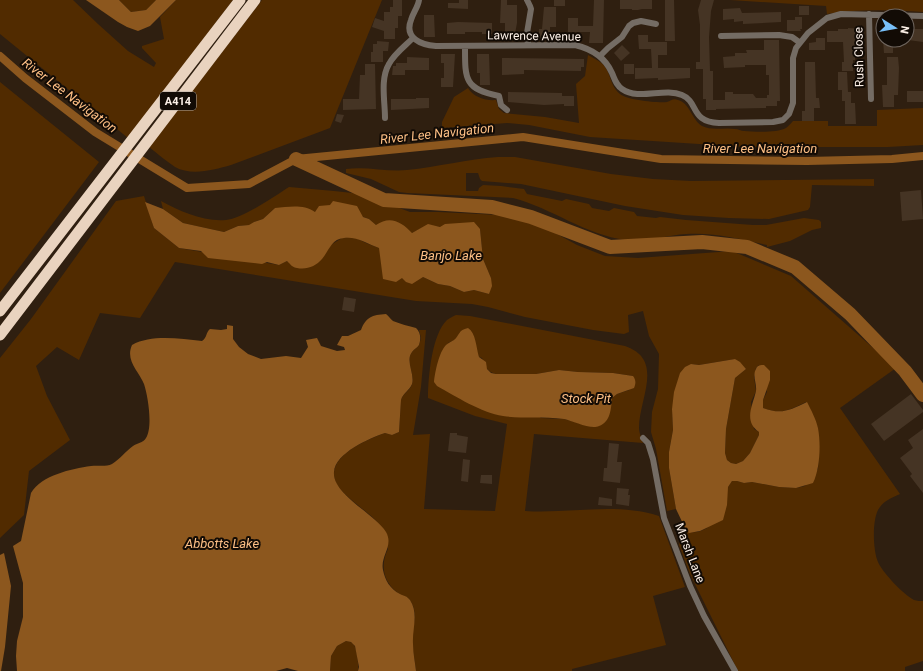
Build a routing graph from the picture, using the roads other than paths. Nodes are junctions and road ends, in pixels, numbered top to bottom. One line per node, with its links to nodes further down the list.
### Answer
1 (240, 0): 17 (highway, A414)
2 (255, 0): 18 (highway, A414)
3 (419, 0): 9 (street)
4 (527, 0): 11 (street)
5 (869, 14): 6 (street, Lawrence Avenue); 10 (street, Lawrence Avenue); 14 (street, Rush Close)
6 (923, 16)
7 (656, 24): 13 (street)
8 (722, 36): 10 (street)
9 (413, 38): 12 (street, Lawrence Avenue); 16 (street)
10 (799, 42): 13 (street, Lawrence Avenue)
11 (528, 45): 12 (street, Lawrence Avenue); 13 (street, Lawrence Avenue)
12 (466, 46): 15 (street)
13 (600, 56)
14 (871, 99)
15 (507, 110)
16 (385, 118)
17 (0, 311)
18 (0, 335)
19 (643, 438): 20 (street, Marsh Lane)
20 (734, 671)

